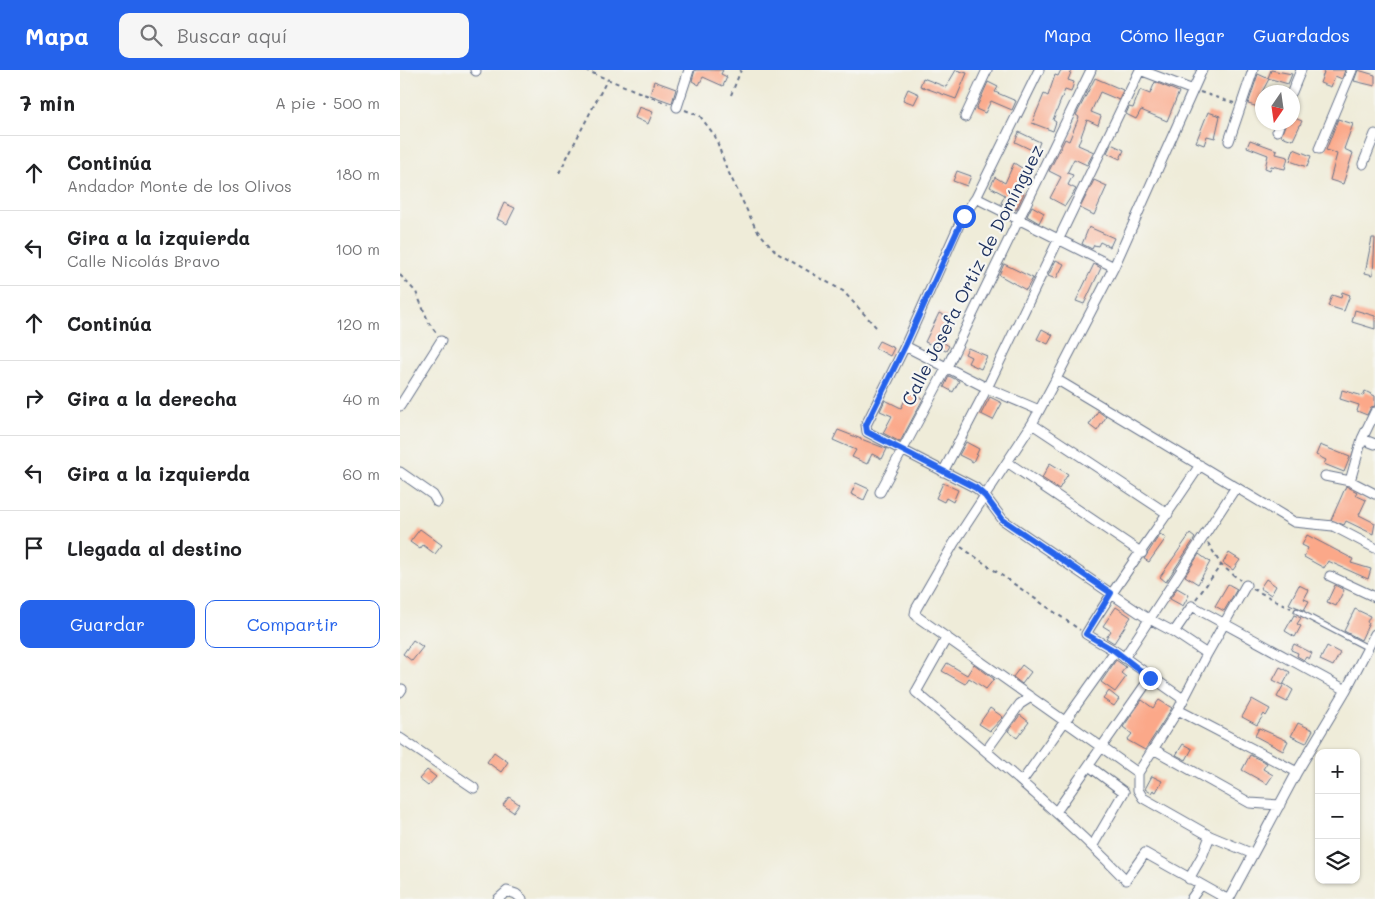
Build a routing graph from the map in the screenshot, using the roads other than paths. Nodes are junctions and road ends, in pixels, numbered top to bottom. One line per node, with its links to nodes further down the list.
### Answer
1 (987, 70): 13 (street)
2 (1039, 70): 18 (street)
3 (1091, 70): 19 (street, Calle Josefa Ortiz de Domínguez)
4 (1140, 70): 11 (street); 20 (street)
5 (1202, 70): 11 (street)
6 (1253, 70): 15 (street)
7 (1301, 70): 10 (street)
8 (1352, 70): 16 (street)
9 (688, 71): 12 (street)
10 (1295, 85)
11 (1193, 90): 21 (street)
12 (677, 107)
13 (965, 117)
14 (1375, 134): 17 (street)
15 (1229, 141)
16 (1319, 148)
17 (1364, 164)
18 (976, 198): 19 (street); 23 (street)
19 (1019, 220): 20 (street); 24 (street, Calle Josefa Ortiz de Domínguez)
20 (1058, 240): 21 (street); 26 (street)
21 (1114, 267): 25 (street)
22 (441, 341): 27 (street)
23 (905, 346): 24 (street); 33 (street)
24 (947, 367): 26 (street); 33 (street, Calle Josefa Ortiz de Domínguez)
25 (1056, 379): 28 (street); 35 (street)
26 (987, 388): 28 (street); 37 (street)
27 (400, 406)
28 (1039, 410): 30 (street)
29 (1375, 412): 31 (street)
30 (1032, 424): 34 (street); 45 (street)
31 (1362, 438): 32 (street); 39 (street)
32 (1375, 444)
33 (901, 451): 37 (street); 41 (street, Calle Josefa Ortiz de Domínguez)
34 (1007, 462): 43 (street); 47 (street)
35 (1200, 465): 40 (street); 45 (street)
36 (400, 472): 44 (street)
37 (943, 472): 43 (street)
38 (1324, 476): 39 (street)
39 (1350, 481): 42 (street)
40 (1236, 487): 46 (street); 53 (street)
41 (880, 492)
42 (1375, 494)
43 (985, 496): 50 (street); 57 (street)
44 (437, 502)
45 (1168, 514): 47 (street)
46 (1375, 548)
47 (1142, 553): 50 (street)
48 (1330, 576): 51 (street)
49 (1246, 585): 54 (street)
50 (1111, 593): 53 (street); 59 (street)
51 (1375, 598)
52 (1297, 611): 58 (lane)
53 (1150, 618): 55 (street); 61 (street)
54 (1224, 625): 55 (street); 60 (street); 63 (street)
55 (1174, 632): 60 (street)
56 (1375, 634): 58 (street)
57 (947, 637): 64 (street); 71 (street)
58 (1368, 648): 63 (street)
59 (1115, 651): 61 (street); 67 (street)
60 (1207, 654): 65 (street)
61 (1124, 658): 62 (street)
62 (1150, 678): 65 (street); 69 (street)
63 (1346, 690): 73 (street)
64 (1032, 697): 67 (street); 71 (street)
65 (1184, 699): 66 (street)
66 (1178, 710): 70 (street); 73 (street)
67 (1066, 720): 69 (street); 75 (street)
68 (400, 738): 76 (street)
69 (1102, 746): 72 (street); 74 (street)
70 (1155, 750): 74 (street); 77 (street)
71 (986, 751): 75 (street)
72 (1089, 766): 78 (street); 80 (street)
73 (1297, 772): 77 (street)
74 (1138, 773): 79 (street)
75 (1022, 780): 78 (street)
76 (474, 788)
77 (1280, 805): 81 (street)
78 (1056, 812): 80 (street)
79 (1210, 836): 81 (street); 82 (street)
80 (1093, 845): 82 (street)
81 (1253, 854): 87 (street)
82 (1190, 879): 83 (street)
83 (1200, 885): 86 (street); 87 (street)
84 (498, 899): 85 (street)
85 (522, 899)
86 (1191, 899)
87 (1228, 899)

